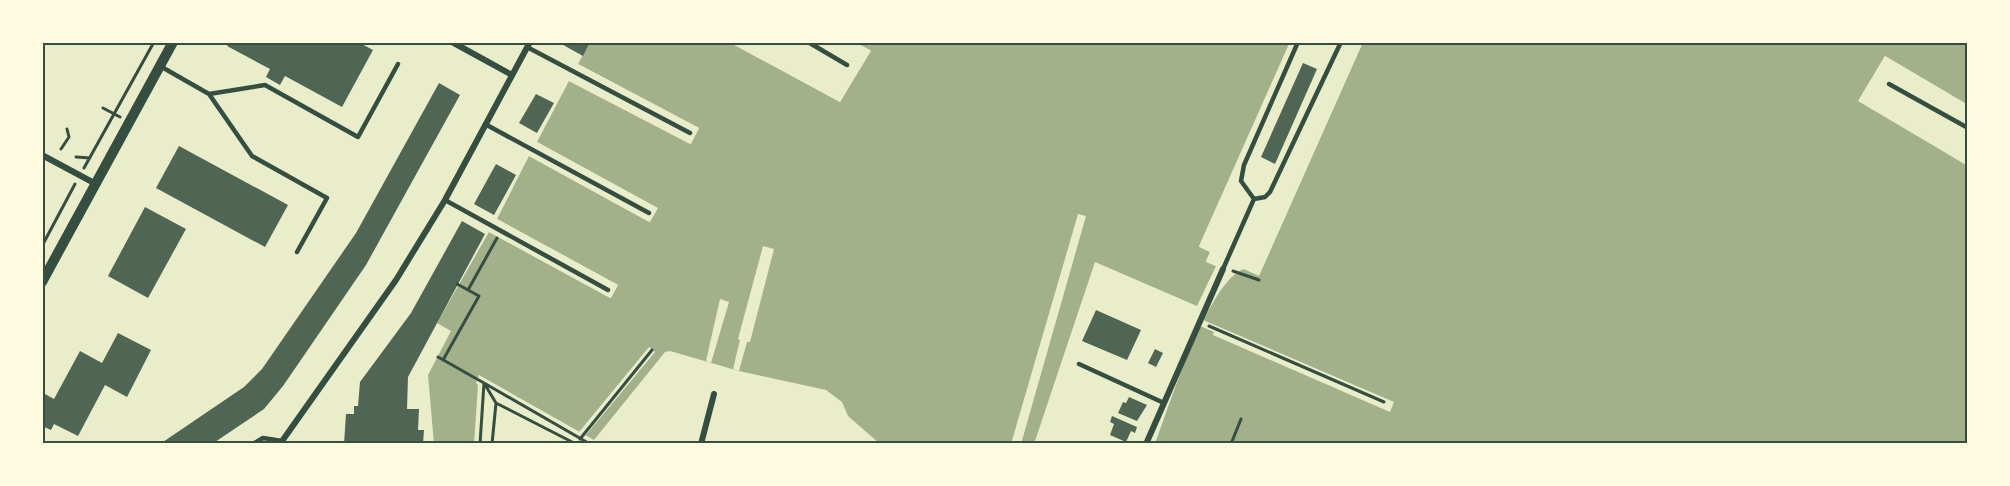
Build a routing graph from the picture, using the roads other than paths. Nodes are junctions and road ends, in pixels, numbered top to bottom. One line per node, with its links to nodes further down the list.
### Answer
1 (173, 42): 9 (street)
2 (452, 42): 10 (street)
3 (808, 42): 8 (lane)
4 (1298, 42): 18 (lane)
5 (1341, 42): 18 (lane)
6 (528, 45): 10 (street); 15 (lane)
7 (398, 64): 12 (lane)
8 (847, 65)
9 (160, 66): 12 (lane); 17 (street)
10 (512, 75): 13 (street)
11 (1889, 84): 14 (lane)
12 (209, 94): 21 (lane)
13 (485, 124): 19 (street); 20 (lane)
14 (1968, 128)
15 (690, 133)
16 (42, 155): 17 (street)
17 (96, 184): 23 (street)
18 (1254, 199): 22 (lane)
19 (445, 200): 24 (lane); 28 (street)
20 (649, 213)
21 (297, 252)
22 (1223, 269): 27 (street)
23 (42, 282)
24 (608, 290)
25 (1079, 364): 27 (lane)
26 (714, 394): 30 (street)
27 (1164, 403): 31 (street)
28 (281, 443): 29 (lane)
29 (253, 444)
30 (701, 444)
31 (1146, 444)

